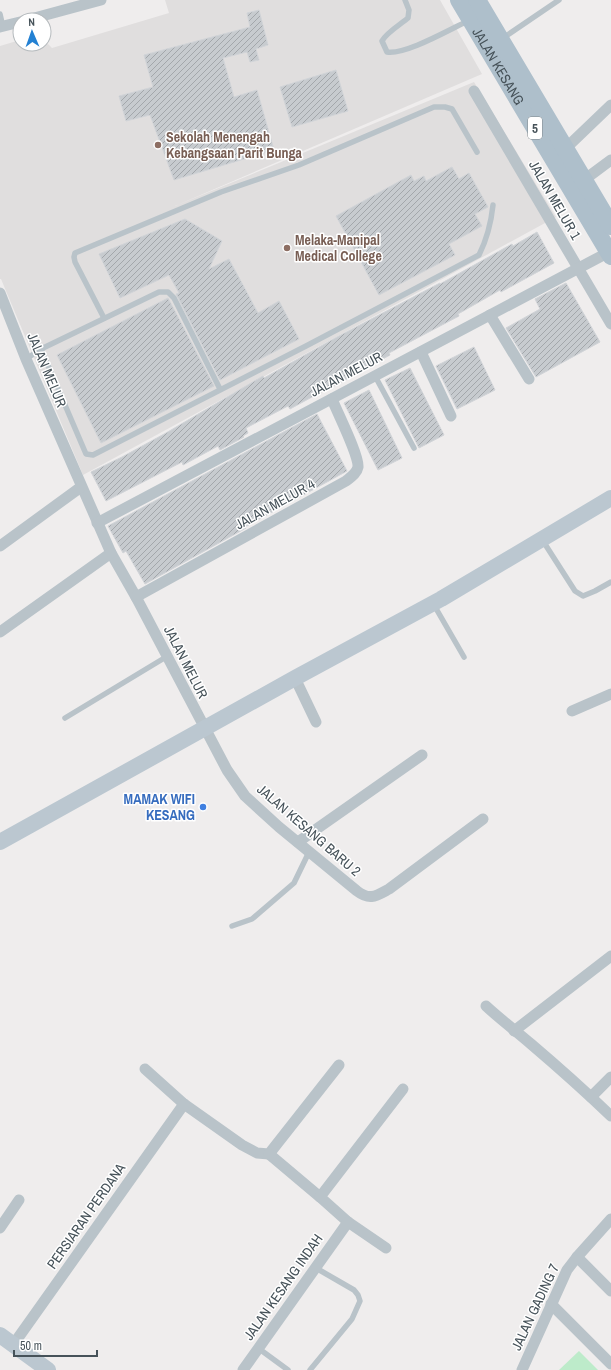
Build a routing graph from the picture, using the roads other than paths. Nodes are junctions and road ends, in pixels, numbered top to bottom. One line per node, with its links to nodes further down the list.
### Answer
1 (101, 0): 6 (street)
2 (406, 0): 8 (lane)
3 (459, 0): 8 (main road, JALAN KESANG / 5)
4 (477, 0): 11 (main road, JALAN KESANG / 5)
5 (559, 0): 11 (lane)
6 (52, 13)
7 (0, 14): 10 (lane)
8 (470, 20): 20 (main road, JALAN KESANG / 5)
9 (12, 24): 10 (street)
10 (1, 27)
11 (501, 40): 14 (main road, JALAN KESANG / 5)
12 (474, 91): 21 (street, JALAN MELUR 1)
13 (611, 105): 14 (street)
14 (565, 149): 17 (main road, JALAN KESANG / 5)
15 (477, 152): 24 (lane)
16 (611, 160): 17 (street)
17 (584, 180): 19 (main road, JALAN KESANG / 5)
18 (493, 206): 31 (lane)
19 (611, 226)
20 (610, 254): 21 (street, JALAN MELUR)
21 (578, 268): 23 (street, JALAN MELUR); 25 (street, JALAN MELUR 1)
22 (0, 293): 28 (street, JALAN MELUR)
23 (490, 314): 27 (street, JALAN MELUR); 30 (street)
24 (104, 318): 26 (lane); 31 (lane)
25 (611, 324)
26 (41, 349): 28 (lane); 31 (lane)
27 (420, 352): 29 (street, JALAN MELUR); 33 (street)
28 (26, 359): 35 (street, JALAN MELUR)
29 (375, 376): 32 (street, JALAN MELUR); 34 (lane)
30 (529, 379)
31 (220, 389)
32 (332, 399): 37 (street, JALAN MELUR); 42 (street, JALAN MELUR 4)
33 (451, 416)
34 (414, 448)
35 (81, 487): 37 (street, JALAN MELUR); 39 (street)
36 (611, 498): 38 (street)
37 (97, 523): 40 (street, JALAN MELUR)
38 (542, 539): 41 (lane); 43 (street)
39 (0, 546)
40 (111, 553): 42 (street, JALAN MELUR); 44 (street)
41 (611, 582)
42 (136, 597): 45 (street, JALAN MELUR)
43 (433, 603): 46 (lane); 47 (street)
44 (0, 632)
45 (166, 657): 50 (lane); 52 (street, JALAN MELUR)
46 (464, 657)
47 (295, 678): 51 (street); 52 (street)
48 (611, 694): 49 (street)
49 (572, 711)
50 (65, 718)
51 (316, 722)
52 (204, 729): 55 (street); 56 (street, JALAN KESANG BARU 2)
53 (422, 755): 56 (street)
54 (483, 819): 57 (street, JALAN KESANG BARU 2)
55 (0, 842)
56 (298, 842): 57 (street, JALAN KESANG BARU 2)
57 (309, 852): 58 (lane)
58 (232, 926)
59 (611, 956): 61 (street)
60 (486, 1006): 61 (street)
61 (514, 1031): 66 (street)
62 (339, 1065): 69 (street)
63 (145, 1069): 67 (street)
64 (611, 1077): 66 (street)
65 (403, 1089): 70 (street)
66 (591, 1097): 68 (street)
67 (184, 1104): 69 (street); 81 (street, PERSIARAN PERDANA)
68 (611, 1116)
69 (269, 1154): 70 (street)
70 (320, 1197): 73 (street)
71 (20, 1200): 74 (street)
72 (611, 1219): 76 (street, JALAN GADING 7)
73 (348, 1222): 75 (street); 77 (street, JALAN KESANG INDAH)
74 (0, 1228)
75 (386, 1248)
76 (577, 1257): 78 (street); 79 (street, JALAN GADING 7)
77 (316, 1268): 82 (street, JALAN KESANG INDAH); 87 (lane)
78 (610, 1289)
79 (551, 1304): 83 (street); 88 (street, JALAN GADING 7)
80 (0, 1335): 81 (street)
81 (13, 1345): 84 (street)
82 (258, 1348): 85 (street, JALAN KESANG INDAH); 86 (lane)
83 (611, 1364)
84 (48, 1370)
85 (242, 1370)
86 (288, 1370)
87 (310, 1370)
88 (522, 1370)

